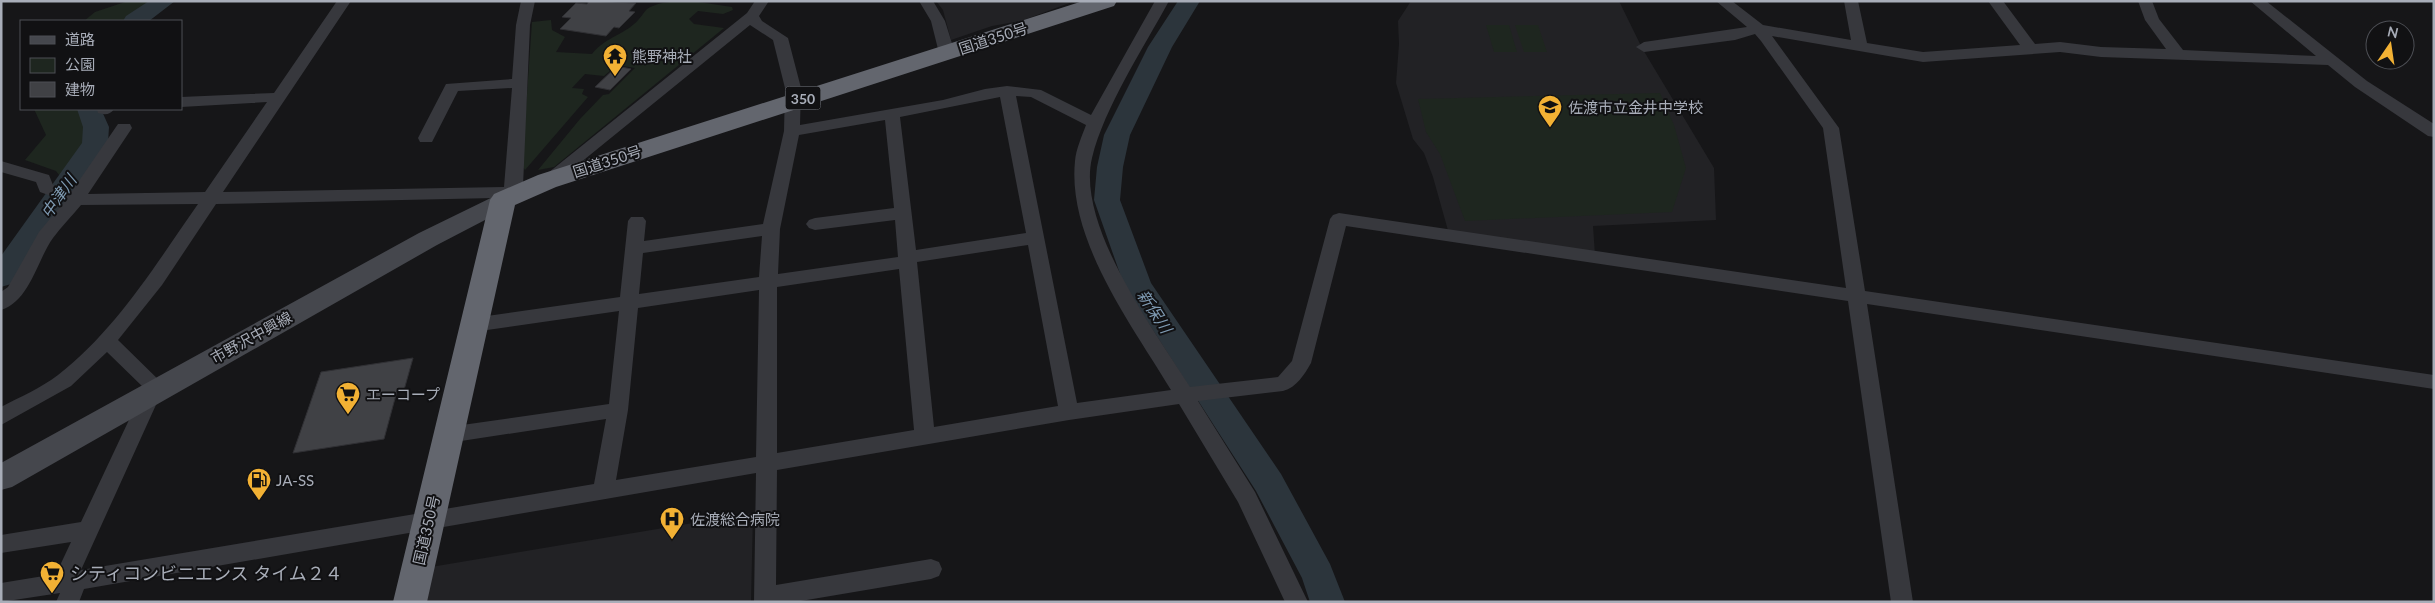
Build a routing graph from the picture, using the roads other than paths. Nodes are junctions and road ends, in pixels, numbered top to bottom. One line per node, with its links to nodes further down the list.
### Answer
1 (344, 1): 22 (street)
2 (528, 1): 20 (street)
3 (762, 1): 12 (street)
4 (926, 1): 17 (street)
5 (1106, 1): 17 (highway, 国道350号 / 350)
6 (1162, 1): 26 (street)
7 (1723, 1): 13 (street)
8 (1851, 1): 14 (street)
9 (1995, 1): 16 (street)
10 (2145, 1): 18 (street)
11 (2257, 1): 19 (street)
12 (752, 16): 24 (street); 32 (street)
13 (1758, 29): 14 (street); 15 (street); 44 (street)
14 (1860, 45): 16 (street)
15 (1644, 47)
16 (2030, 48): 18 (street)
17 (947, 53): 24 (highway, 国道350号 / 350)
18 (2178, 54): 19 (street)
19 (2332, 61): 29 (street)
20 (521, 83): 30 (street); 35 (street)
21 (1007, 92): 25 (street); 26 (street); 40 (street)
22 (280, 97): 23 (street); 34 (street)
23 (182, 102)
24 (792, 102): 28 (street); 32 (highway, 国道350号 / 350)
25 (892, 114): 28 (street); 36 (street)
26 (1095, 123): 51 (street)
27 (124, 128): 33 (street)
28 (792, 130): 39 (street)
29 (2434, 132)
30 (426, 138)
31 (1, 166): 33 (street)
32 (547, 181): 35 (highway, 国道350号 / 350)
33 (76, 198): 34 (street); 46 (street)
34 (208, 200): 35 (street); 48 (street)
35 (503, 200): 47 (highway, 国道350号); 50 (main road, 市野沢中興線)
36 (903, 213): 38 (street); 42 (street)
37 (637, 221): 41 (street)
38 (815, 224)
39 (770, 229): 41 (street); 43 (street)
40 (1036, 238): 42 (street); 53 (street)
41 (634, 248): 45 (street)
42 (908, 260): 43 (street); 56 (street)
43 (768, 282): 45 (street); 57 (street)
44 (1857, 297): 49 (street); 51 (street); 69 (street)
45 (628, 302): 47 (street); 52 (street)
46 (1, 303)
47 (473, 325): 55 (highway, 国道350号)
48 (107, 341): 50 (street); 54 (street)
49 (2434, 382)
50 (154, 391): 58 (main road, 市野沢中興線); 61 (street)
51 (1184, 395): 53 (street); 68 (street)
52 (618, 410): 55 (street); 59 (street)
53 (1069, 412): 56 (street)
54 (1, 417)
55 (448, 435): 60 (highway, 国道350号)
56 (925, 435): 57 (street)
57 (768, 462): 59 (street); 66 (street)
58 (1, 478)
59 (604, 490): 60 (street)
60 (428, 519): 64 (street); 67 (highway, 国道350号)
61 (89, 530): 62 (street); 64 (street)
62 (1, 544)
63 (931, 569): 66 (street)
64 (70, 588): 65 (street)
65 (1, 593)
66 (765, 599)
67 (410, 602)
68 (1297, 602)
69 (1902, 602)

